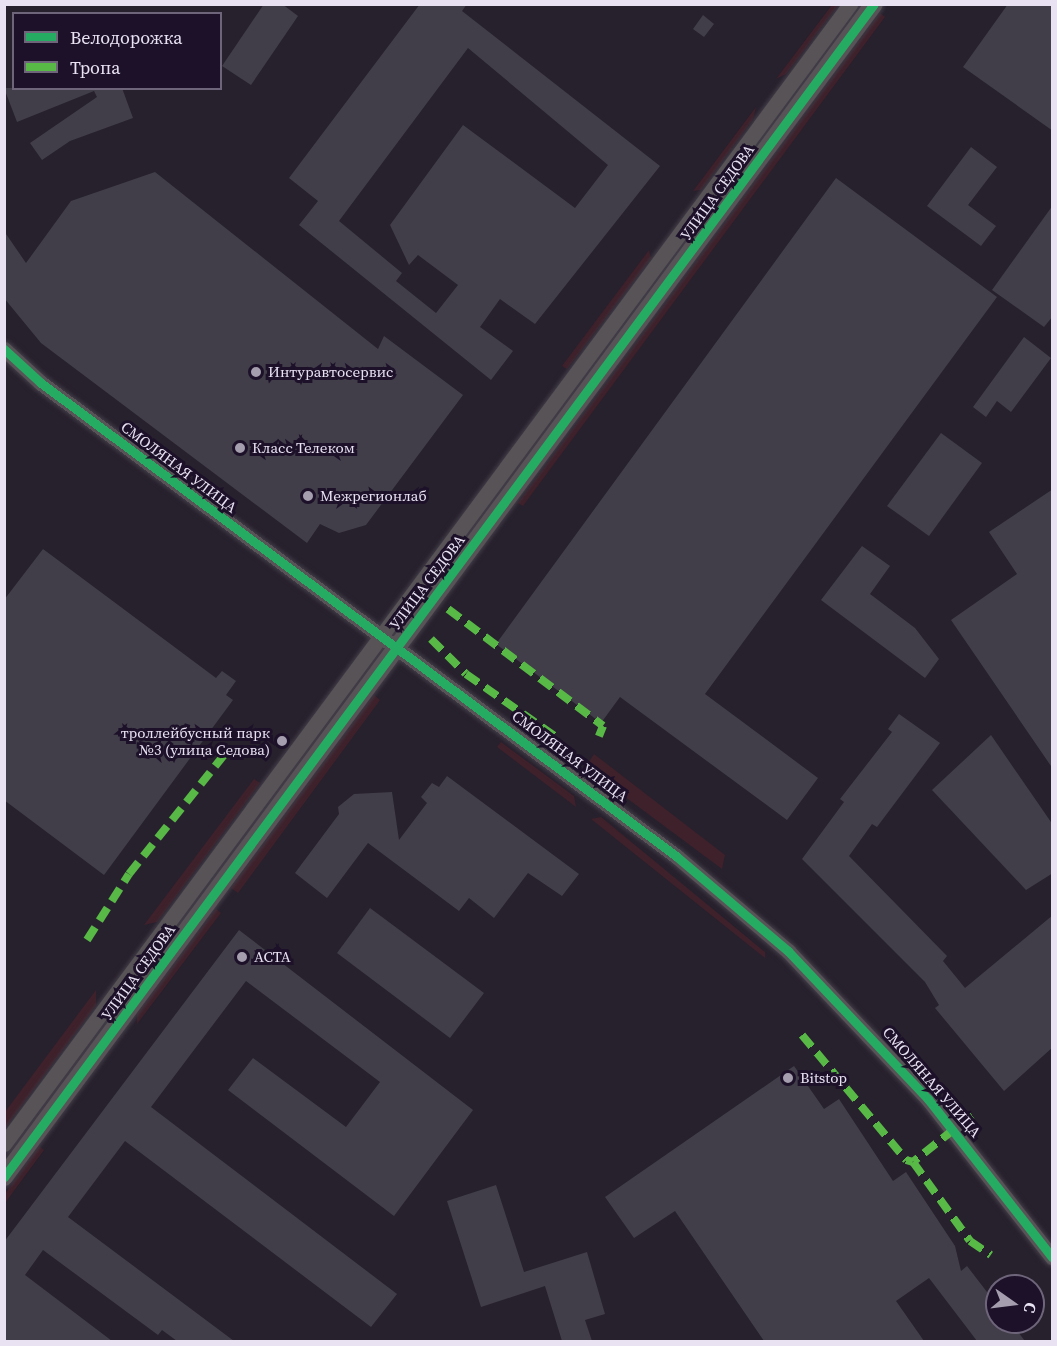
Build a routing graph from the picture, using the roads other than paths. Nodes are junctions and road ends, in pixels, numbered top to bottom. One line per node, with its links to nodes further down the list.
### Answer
1 (850, 4): 4 (street, УЛИЦА СЕДОВА)
2 (874, 4): 5 (street, УЛИЦА СЕДОВА)
3 (4, 349): 4 (street, СМОЛЯНАЯ УЛИЦА)
4 (382, 635): 5 (street, СМОЛЯНАЯ УЛИЦА); 6 (street, УЛИЦА СЕДОВА)
5 (398, 646): 7 (street, УЛИЦА СЕДОВА); 8 (street, СМОЛЯНАЯ УЛИЦА)
6 (4, 1144)
7 (4, 1177)
8 (1053, 1257)

